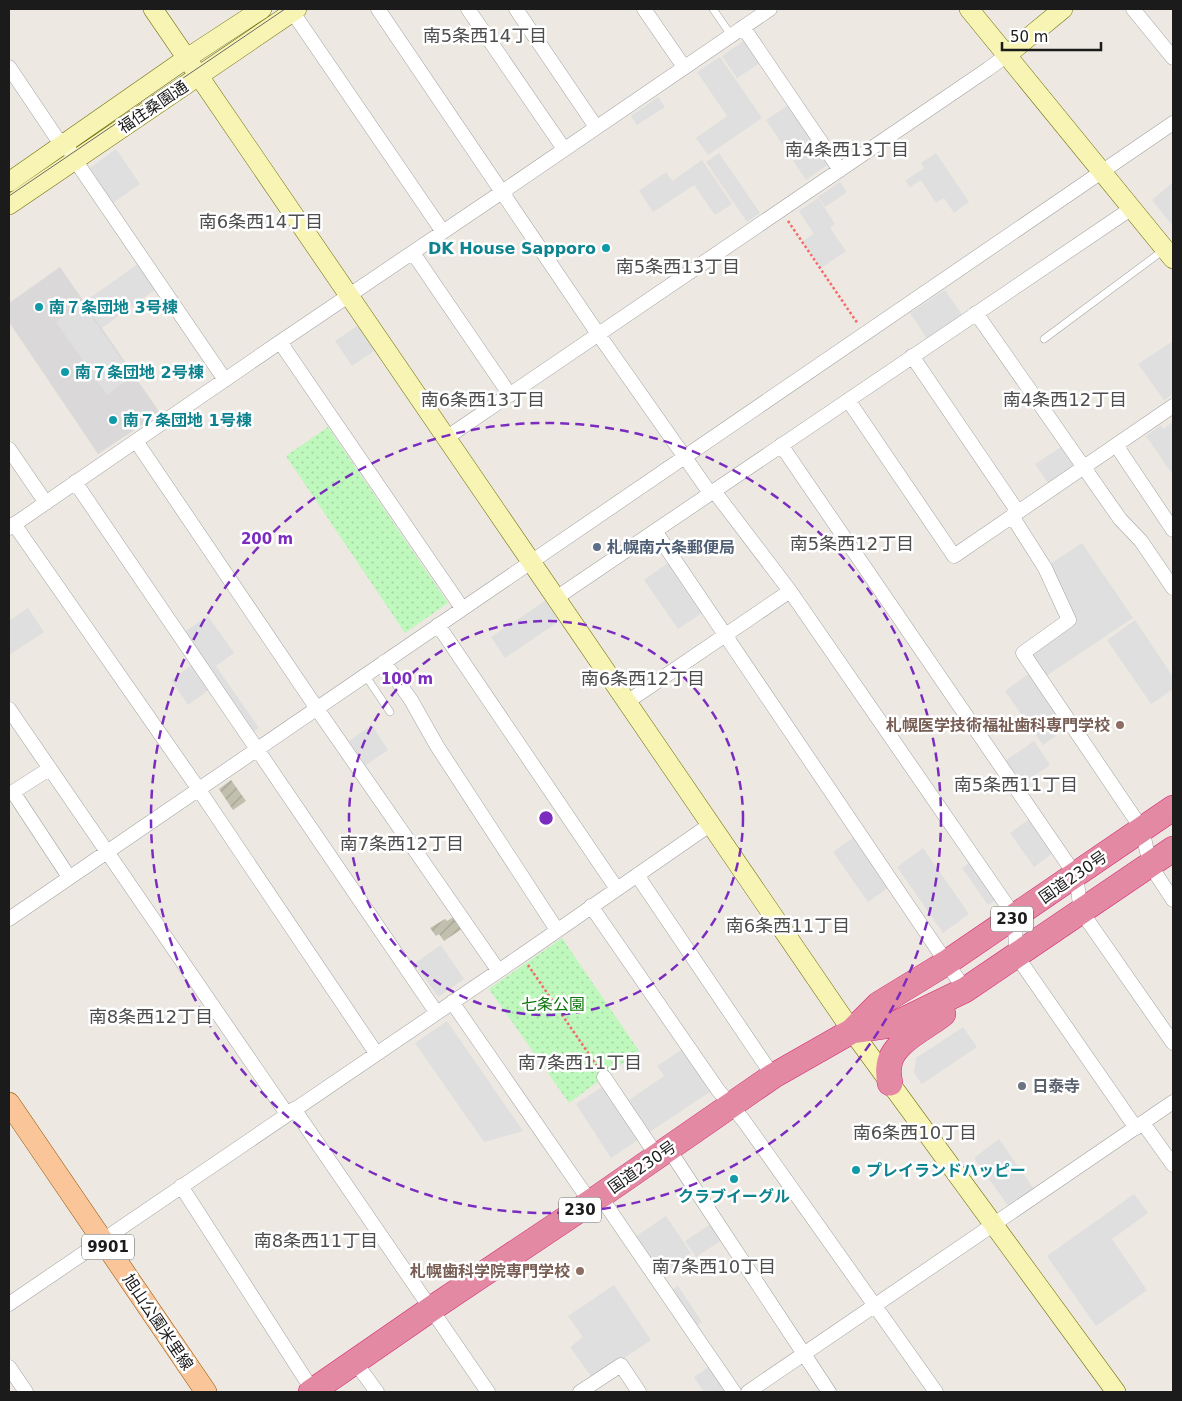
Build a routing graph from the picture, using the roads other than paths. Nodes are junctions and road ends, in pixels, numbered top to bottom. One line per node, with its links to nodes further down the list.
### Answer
1 (153, 9): 15 (street)
2 (262, 9): 15 (street, 福住桑園通)
3 (378, 9): 27 (street)
4 (468, 9): 22 (street)
5 (516, 9): 21 (street)
6 (644, 9): 18 (street)
7 (713, 9): 13 (lane)
8 (770, 9): 13 (street)
9 (969, 9): 14 (street)
10 (1063, 9): 14 (street)
11 (1133, 9): 16 (street)
12 (291, 10): 19 (street, 福住桑園通); 30 (street)
13 (737, 31): 18 (street); 24 (street)
14 (1006, 55): 24 (street); 25 (street)
15 (187, 58): 19 (street); 23 (street, 福住桑園通)
16 (1173, 58)
17 (9, 67): 23 (street)
18 (684, 68): 21 (street)
19 (199, 76): 23 (street, 福住桑園通); 33 (street)
20 (1173, 123): 25 (street)
21 (596, 127): 22 (street)
22 (564, 149): 27 (street)
23 (70, 152): 26 (street, 福住桑園通); 28 (street, 福住桑園通); 39 (street)
24 (840, 170): 35 (street)
25 (1102, 172): 29 (street); 48 (street)
26 (9, 182)
27 (502, 192): 30 (street); 35 (street)
28 (9, 205)
29 (1132, 208): 31 (street); 34 (street)
30 (443, 232): 32 (street)
31 (1170, 252): 36 (lane)
32 (413, 253): 33 (street); 40 (street)
33 (349, 296): 37 (street); 43 (street)
34 (976, 313): 38 (street); 49 (street)
35 (598, 335): 40 (street); 48 (street)
36 (1044, 339)
37 (280, 342): 39 (street); 61 (street)
38 (912, 356): 41 (street); 53 (street)
39 (225, 380): 44 (street)
40 (510, 395): 43 (street)
41 (848, 400): 45 (street); 53 (street)
42 (1173, 406): 46 (street)
43 (446, 438): 57 (street)
44 (136, 441): 50 (street); 67 (street)
45 (781, 445): 51 (street); 80 (street)
46 (1116, 446): 49 (street); 55 (street)
47 (9, 449): 52 (street)
48 (683, 457): 51 (street); 57 (street)
49 (1084, 467): 53 (street); 58 (street)
50 (75, 482): 52 (street); 70 (street)
51 (712, 492): 56 (street); 59 (street)
52 (46, 503): 54 (street)
53 (1015, 514): 75 (street)
54 (12, 526): 72 (street)
55 (1173, 530)
56 (655, 531): 60 (street); 63 (street)
57 (530, 562): 60 (street); 61 (street)
58 (1173, 588)
59 (790, 591): 63 (street); 86 (street)
60 (556, 598): 66 (street)
61 (462, 608): 62 (street)
62 (438, 625): 64 (street); 82 (street)
63 (726, 635): 66 (street); 90 (street)
64 (384, 662): 65 (street); 88 (street)
65 (365, 675): 67 (street); 69 (lane)
66 (627, 702): 74 (street)
67 (316, 708): 70 (street); 91 (street)
68 (9, 709): 71 (street)
69 (390, 712)
70 (257, 749): 72 (street); 94 (street)
71 (49, 768): 77 (street); 81 (street)
72 (198, 789): 77 (street); 97 (street)
73 (1173, 808): 75 (highway, 国道230号 / 230)
74 (711, 824): 79 (street); 95 (street)
75 (1142, 830): 78 (street); 80 (highway, 国道230号 / 230)
76 (1173, 849): 78 (highway, 国道230号 / 230)
77 (107, 852): 81 (street); 104 (street)
78 (1150, 865): 83 (street); 85 (highway, 国道230号 / 230)
79 (637, 875): 82 (street); 98 (street)
80 (1076, 876): 85 (street); 86 (highway, 国道230号 / 230)
81 (70, 877): 87 (street)
82 (617, 889): 84 (street)
83 (1173, 900)
84 (591, 906): 88 (street); 103 (street)
85 (1081, 911): 89 (highway, 国道230号 / 230); 96 (street)
86 (1015, 917): 89 (street); 90 (highway, 国道230号 / 230)
87 (9, 919)
88 (558, 930): 91 (street)
89 (1016, 955): 92 (highway, 国道230号 / 230); 105 (street)
90 (946, 963): 92 (street); 95 (highway, 国道230号 / 230)
91 (498, 970): 93 (street)
92 (965, 990): 95 (highway, 国道230号 / 230); 100 (highway)
93 (452, 1002): 94 (street); 109 (street)
94 (436, 1012): 97 (street)
95 (852, 1031): 98 (highway, 国道230号 / 230); 100 (street)
96 (1173, 1043)
97 (376, 1053): 104 (street)
98 (773, 1076): 103 (highway, 国道230号 / 230)
99 (604, 1077): 106 (street)
100 (890, 1083): 110 (street)
101 (9, 1102): 111 (main road, 旭山公園米里線 / 9901)
102 (1173, 1102): 105 (street)
103 (731, 1105): 106 (highway, 国道230号 / 230); 113 (street)
104 (291, 1111): 108 (street); 114 (street)
105 (1139, 1125): 107 (street); 110 (street)
106 (663, 1152): 109 (highway, 国道230号 / 230); 115 (street)
107 (1173, 1165)
108 (181, 1186): 111 (street); 121 (street)
109 (596, 1199): 114 (highway, 国道230号 / 230); 126 (street)
110 (994, 1225): 113 (street); 129 (street)
111 (103, 1240): 112 (street); 120 (main road, 旭山公園米里線 / 9901)
112 (9, 1304)
113 (875, 1306): 115 (street); 128 (street)
114 (431, 1310): 116 (highway, 国道230号 / 230); 123 (street)
115 (804, 1354): 118 (street); 127 (street)
116 (355, 1362): 121 (highway, 国道230号 / 230); 122 (street)
117 (9, 1367): 119 (street)
118 (751, 1391)
119 (24, 1392)
120 (206, 1392)
121 (312, 1392)
122 (377, 1392)
123 (488, 1392)
124 (580, 1392): 125 (street)
125 (638, 1392)
126 (734, 1392)
127 (830, 1392)
128 (936, 1392)
129 (1116, 1392)

